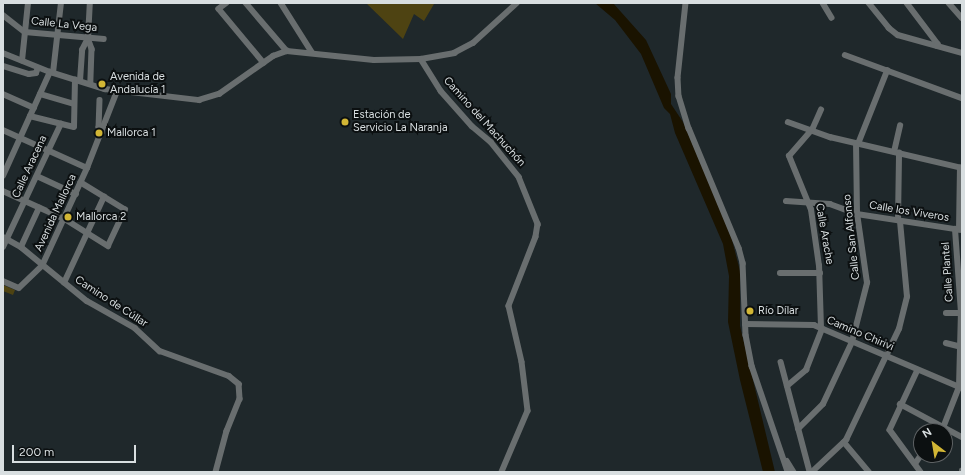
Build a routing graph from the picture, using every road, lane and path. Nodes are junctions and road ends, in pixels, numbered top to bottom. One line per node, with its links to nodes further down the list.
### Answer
1 (28, 3): 16 (street)
2 (61, 3): 17 (street)
3 (90, 3): 18 (street)
4 (227, 3): 28 (street)
5 (246, 3): 21 (street)
6 (281, 3): 23 (street)
7 (517, 3): 26 (street)
8 (686, 3): 81 (street)
9 (823, 3): 14 (street)
10 (870, 3): 20 (street)
11 (907, 3): 20 (street)
12 (949, 3): 15 (street)
13 (3, 15): 16 (street, Calle La Vega)
14 (832, 18)
15 (962, 18)
16 (25, 32): 17 (street, Calle La Vega); 27 (street)
17 (57, 35): 18 (street, Calle La Vega); 32 (street)
18 (88, 38): 19 (street, Calle La Vega); 33 (street); 34 (street)
19 (104, 39)
20 (937, 46): 24 (street)
21 (287, 51): 23 (street); 28 (street)
22 (3, 52): 27 (street)
23 (312, 52): 26 (street)
24 (962, 53)
25 (845, 55): 31 (street)
26 (422, 59): 99 (street, Camino del Machuchón)
27 (22, 61): 30 (street)
28 (264, 63): 35 (street)
29 (3, 66): 30 (street)
30 (38, 68): 32 (street)
31 (887, 71): 38 (street); 51 (street, Calle San Alfonso)
32 (51, 73): 33 (street); 37 (street)
33 (78, 80): 34 (street); 40 (street)
34 (91, 84): 35 (street)
35 (117, 91): 49 (street, Avenida Mallorca)
36 (3, 94): 41 (street)
37 (40, 94): 40 (street); 41 (street)
38 (962, 98)
39 (100, 100): 49 (street)
40 (74, 104): 45 (street)
41 (34, 108): 43 (street)
42 (821, 110): 48 (street, Calle Arache)
43 (30, 116): 45 (street); 50 (street)
44 (788, 122): 48 (street)
45 (61, 124): 52 (street, Calle Aracena)
46 (900, 126): 53 (street)
47 (3, 130): 50 (street)
48 (812, 130): 51 (street); 64 (street, Calle Arache)
49 (102, 132): 54 (street, Avenida Mallorca)
50 (20, 138): 52 (street); 56 (street)
51 (857, 144): 53 (street); 66 (street, Calle San Alfonso)
52 (49, 150): 54 (street); 57 (street, Calle Aracena)
53 (896, 153): 55 (street); 68 (street)
54 (87, 168): 58 (street, Avenida Mallorca)
55 (961, 168): 69 (street, Calle los Viveros)
56 (3, 176)
57 (37, 176): 60 (street); 62 (street, Calle Aracena)
58 (81, 182): 60 (street, Avenida Mallorca); 61 (street)
59 (3, 191): 62 (street)
60 (76, 194): 67 (street, Avenida Mallorca)
61 (104, 197): 70 (street); 70 (street)
62 (26, 202): 65 (street); 71 (street, Calle Aracena)
63 (786, 202): 64 (street, Calle los Viveros)
64 (809, 203): 66 (street, Calle los Viveros); 76 (street, Calle Arache)
65 (39, 208): 67 (street); 73 (street)
66 (857, 214): 68 (street, Calle los Viveros); 83 (street, Calle San Alfonso)
67 (65, 219): 70 (street); 74 (street, Avenida Mallorca)
68 (899, 220): 69 (street, Calle los Viveros); 86 (street)
69 (959, 230): 80 (street, Calle Plantel)
70 (87, 233): 78 (street)
71 (5, 238): 72 (street, Calle Aracena); 73 (street, Camino de Cúllar)
72 (3, 247)
73 (21, 247): 74 (street, Camino de Cúllar)
74 (42, 266): 77 (street); 78 (street, Camino de Cúllar)
75 (780, 273): 76 (street)
76 (820, 273): 82 (street, Calle Arache)
77 (3, 282)
78 (64, 283): 98 (street, Camino de Cúllar)
79 (946, 313): 80 (street, Calle Plantel)
80 (961, 315): 85 (street, Calle Plantel)
81 (745, 324): 82 (street, Camino Chirivi); 96 (street)
82 (821, 329): 83 (street, Camino Chirivi); 89 (street, Calle Arache)
83 (852, 342): 86 (street, Camino Chirivi); 94 (street, Calle San Alfonso)
84 (946, 343): 85 (street)
85 (961, 347): 90 (street, Calle Plantel)
86 (886, 356): 88 (street, Camino Chirivi); 95 (street)
87 (781, 362): 89 (street)
88 (918, 370): 90 (street, Camino Chirivi); 91 (street)
89 (787, 386): 94 (street)
90 (960, 387): 93 (street, Calle Plantel)
91 (900, 404): 92 (street); 97 (street)
92 (931, 423)
93 (944, 423)
94 (798, 429): 102 (street)
95 (844, 442): 102 (street); 103 (street)
96 (784, 456): 100 (street); 101 (street)
97 (915, 464): 104 (street)
98 (216, 472)
99 (502, 472)
100 (788, 472)
101 (794, 472)
102 (811, 472)
103 (869, 472)
104 (921, 472)

